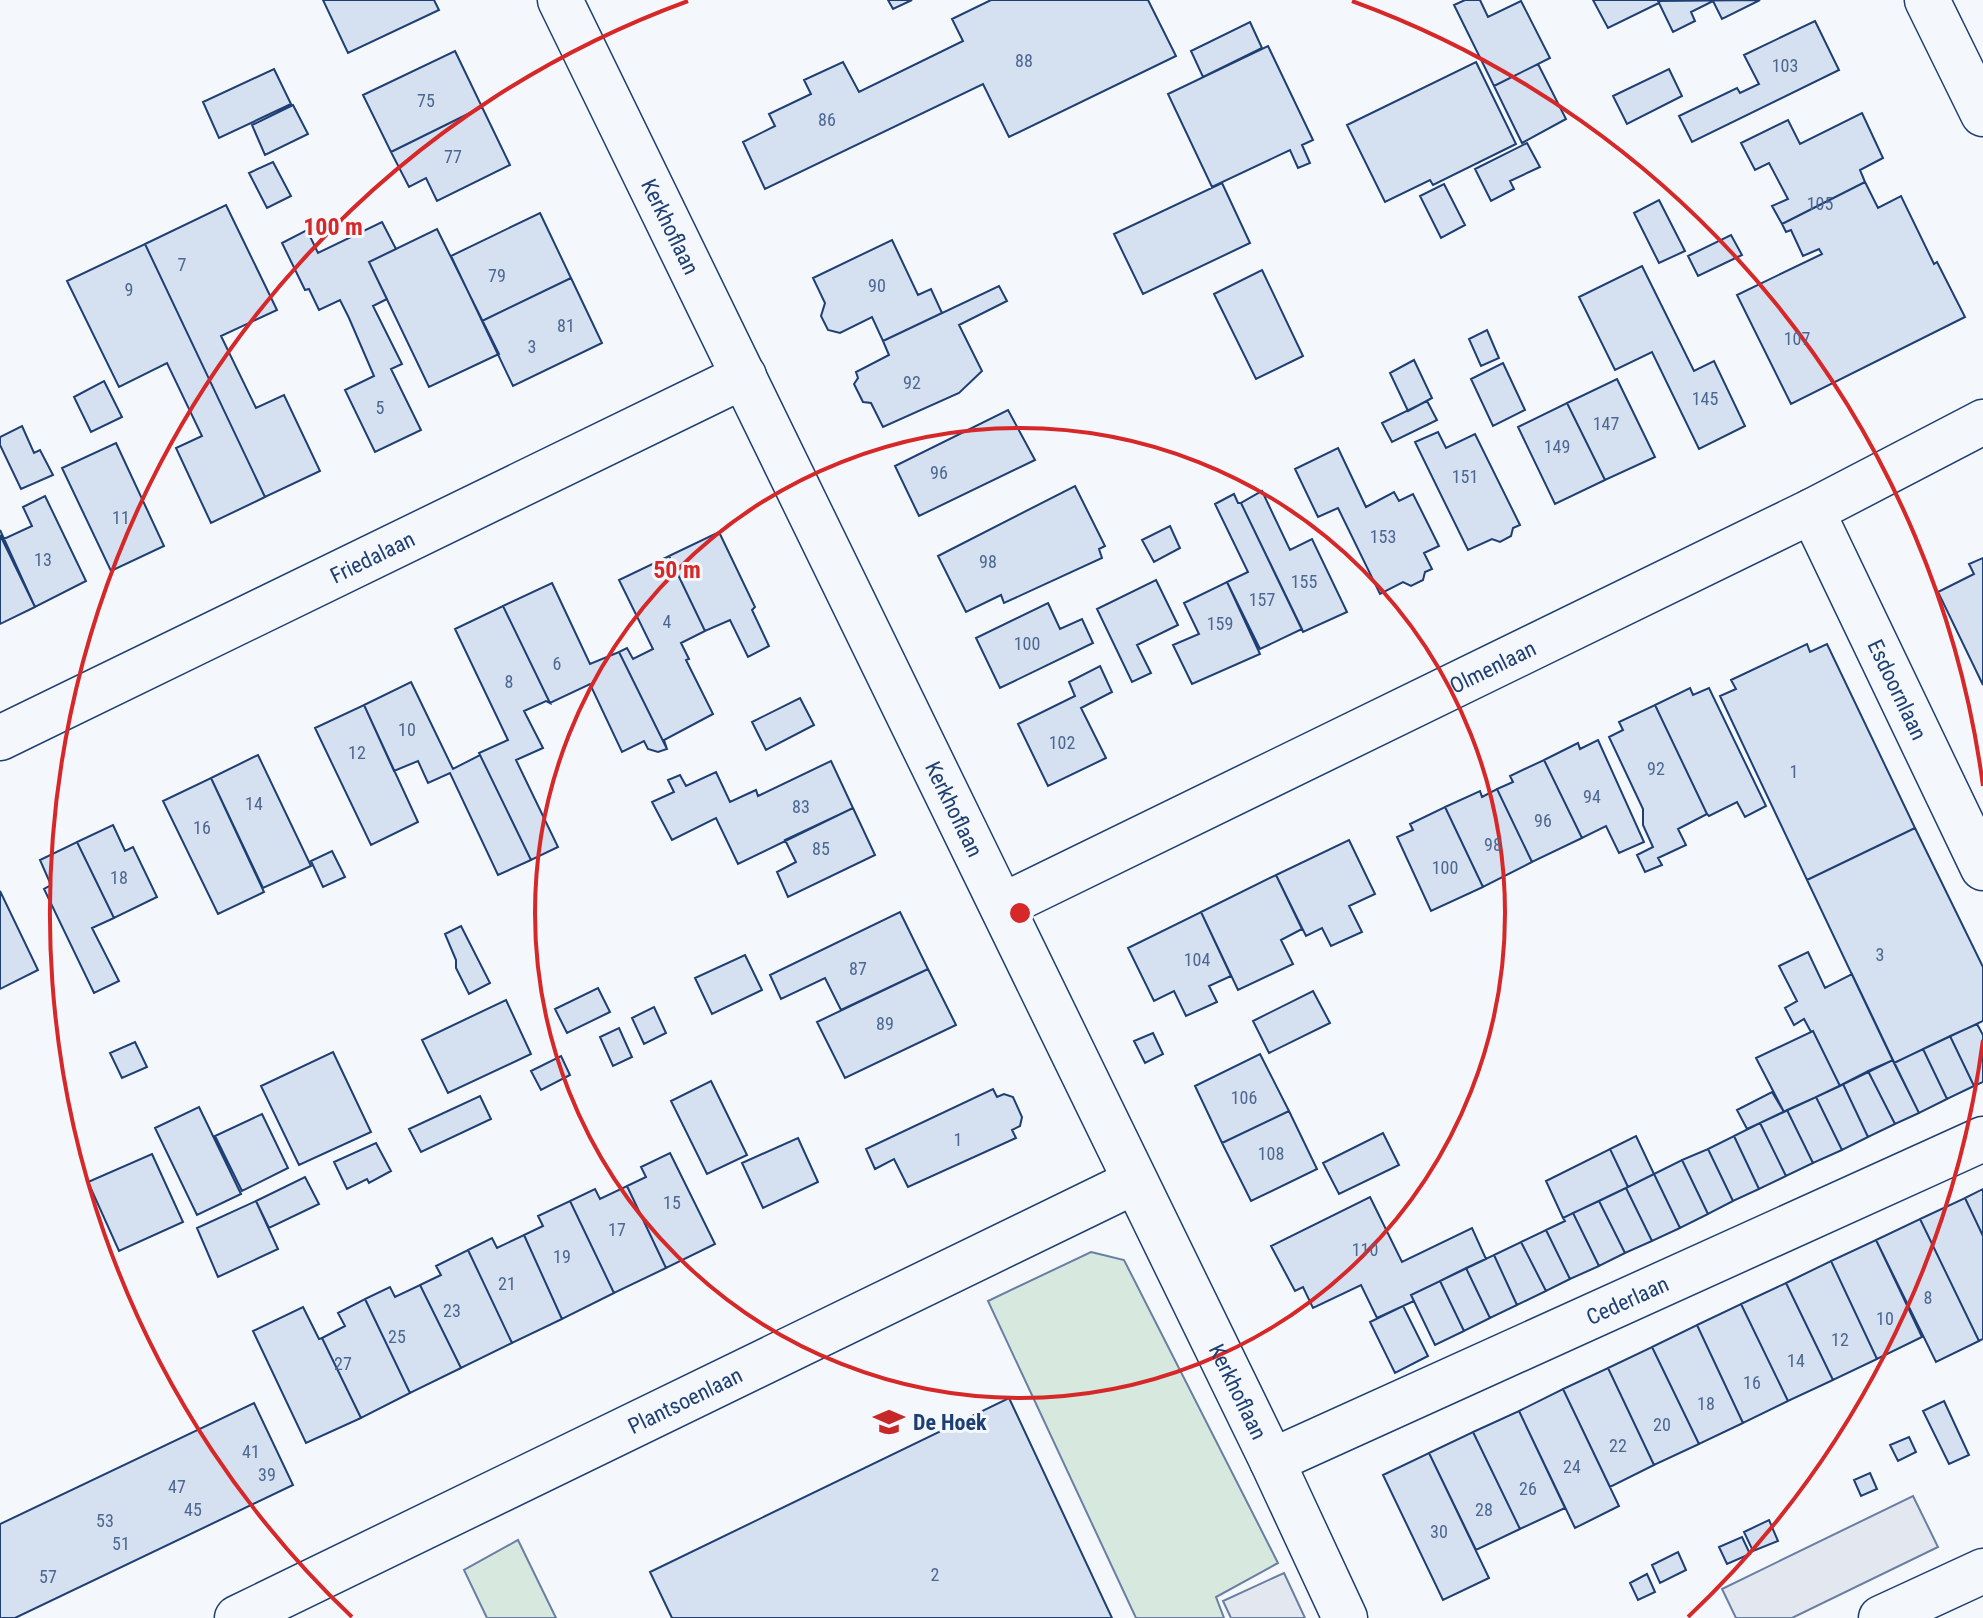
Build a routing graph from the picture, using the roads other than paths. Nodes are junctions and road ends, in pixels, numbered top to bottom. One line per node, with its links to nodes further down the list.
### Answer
1 (560, 0): 4 (street, Kerkhoflaan)
2 (1927, 0): 3 (street)
3 (1983, 114)
4 (744, 376): 7 (street, Friedalaan); 9 (street, Kerkhoflaan)
5 (1983, 422): 6 (street, Olmenlaan)
6 (1812, 511): 8 (street, Esdoornlaan); 9 (street, Olmenlaan)
7 (0, 738)
8 (1983, 868)
9 (1002, 906): 11 (street, Kerkhoflaan)
10 (1983, 1139): 12 (street, Cederlaan)
11 (1134, 1182): 12 (street, Kerkhoflaan); 14 (street, Plantsoenlaan)
12 (1272, 1461): 15 (street, Kerkhoflaan)
13 (1983, 1571): 16 (street)
14 (237, 1618)
15 (1345, 1618)
16 (1881, 1618)

